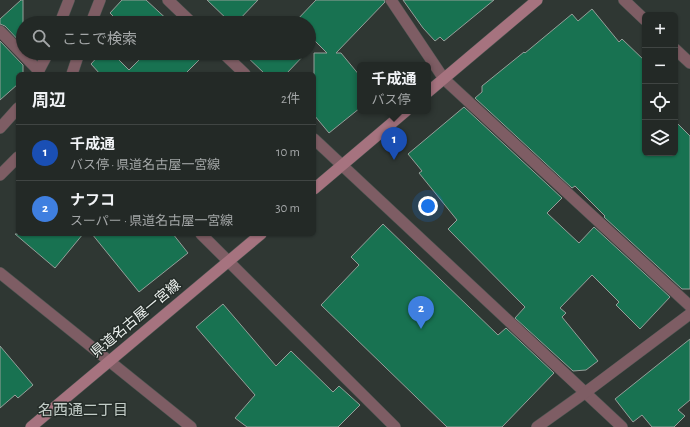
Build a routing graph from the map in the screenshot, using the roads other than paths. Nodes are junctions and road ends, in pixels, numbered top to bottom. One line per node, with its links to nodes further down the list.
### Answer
1 (69, 0): 7 (street)
2 (100, 0): 8 (street)
3 (168, 0): 9 (street)
4 (391, 0): 23 (street)
5 (537, 0): 23 (main road)
6 (624, 0): 10 (street)
7 (63, 16)
8 (94, 16)
9 (185, 16)
10 (642, 17)
11 (0, 31): 12 (street)
12 (16, 48)
13 (678, 52): 18 (street)
14 (27, 60): 19 (street)
15 (45, 60): 20 (street)
16 (77, 60): 21 (street)
17 (230, 60): 22 (street)
18 (690, 63)
19 (38, 72)
20 (39, 72)
21 (73, 72)
22 (243, 72)
23 (444, 79): 24 (main road); 37 (street)
24 (431, 90)
25 (16, 110): 27 (street)
26 (402, 114): 30 (main road)
27 (0, 128)
28 (316, 142): 30 (street)
29 (16, 159): 31 (street)
30 (341, 166): 32 (main road); 40 (street)
31 (0, 175)
32 (316, 187)
33 (204, 236): 35 (street)
34 (259, 236): 35 (main road, 県道名古屋一宮線)
35 (229, 261): 39 (main road, 県道名古屋一宮線); 43 (street)
36 (0, 273): 39 (street)
37 (690, 306)
38 (690, 314): 40 (street)
39 (109, 361): 41 (main road, 県道名古屋一宮線); 42 (street)
40 (586, 392): 44 (street); 45 (street)
41 (31, 427)
42 (191, 427)
43 (395, 427)
44 (538, 427)
45 (622, 427)

